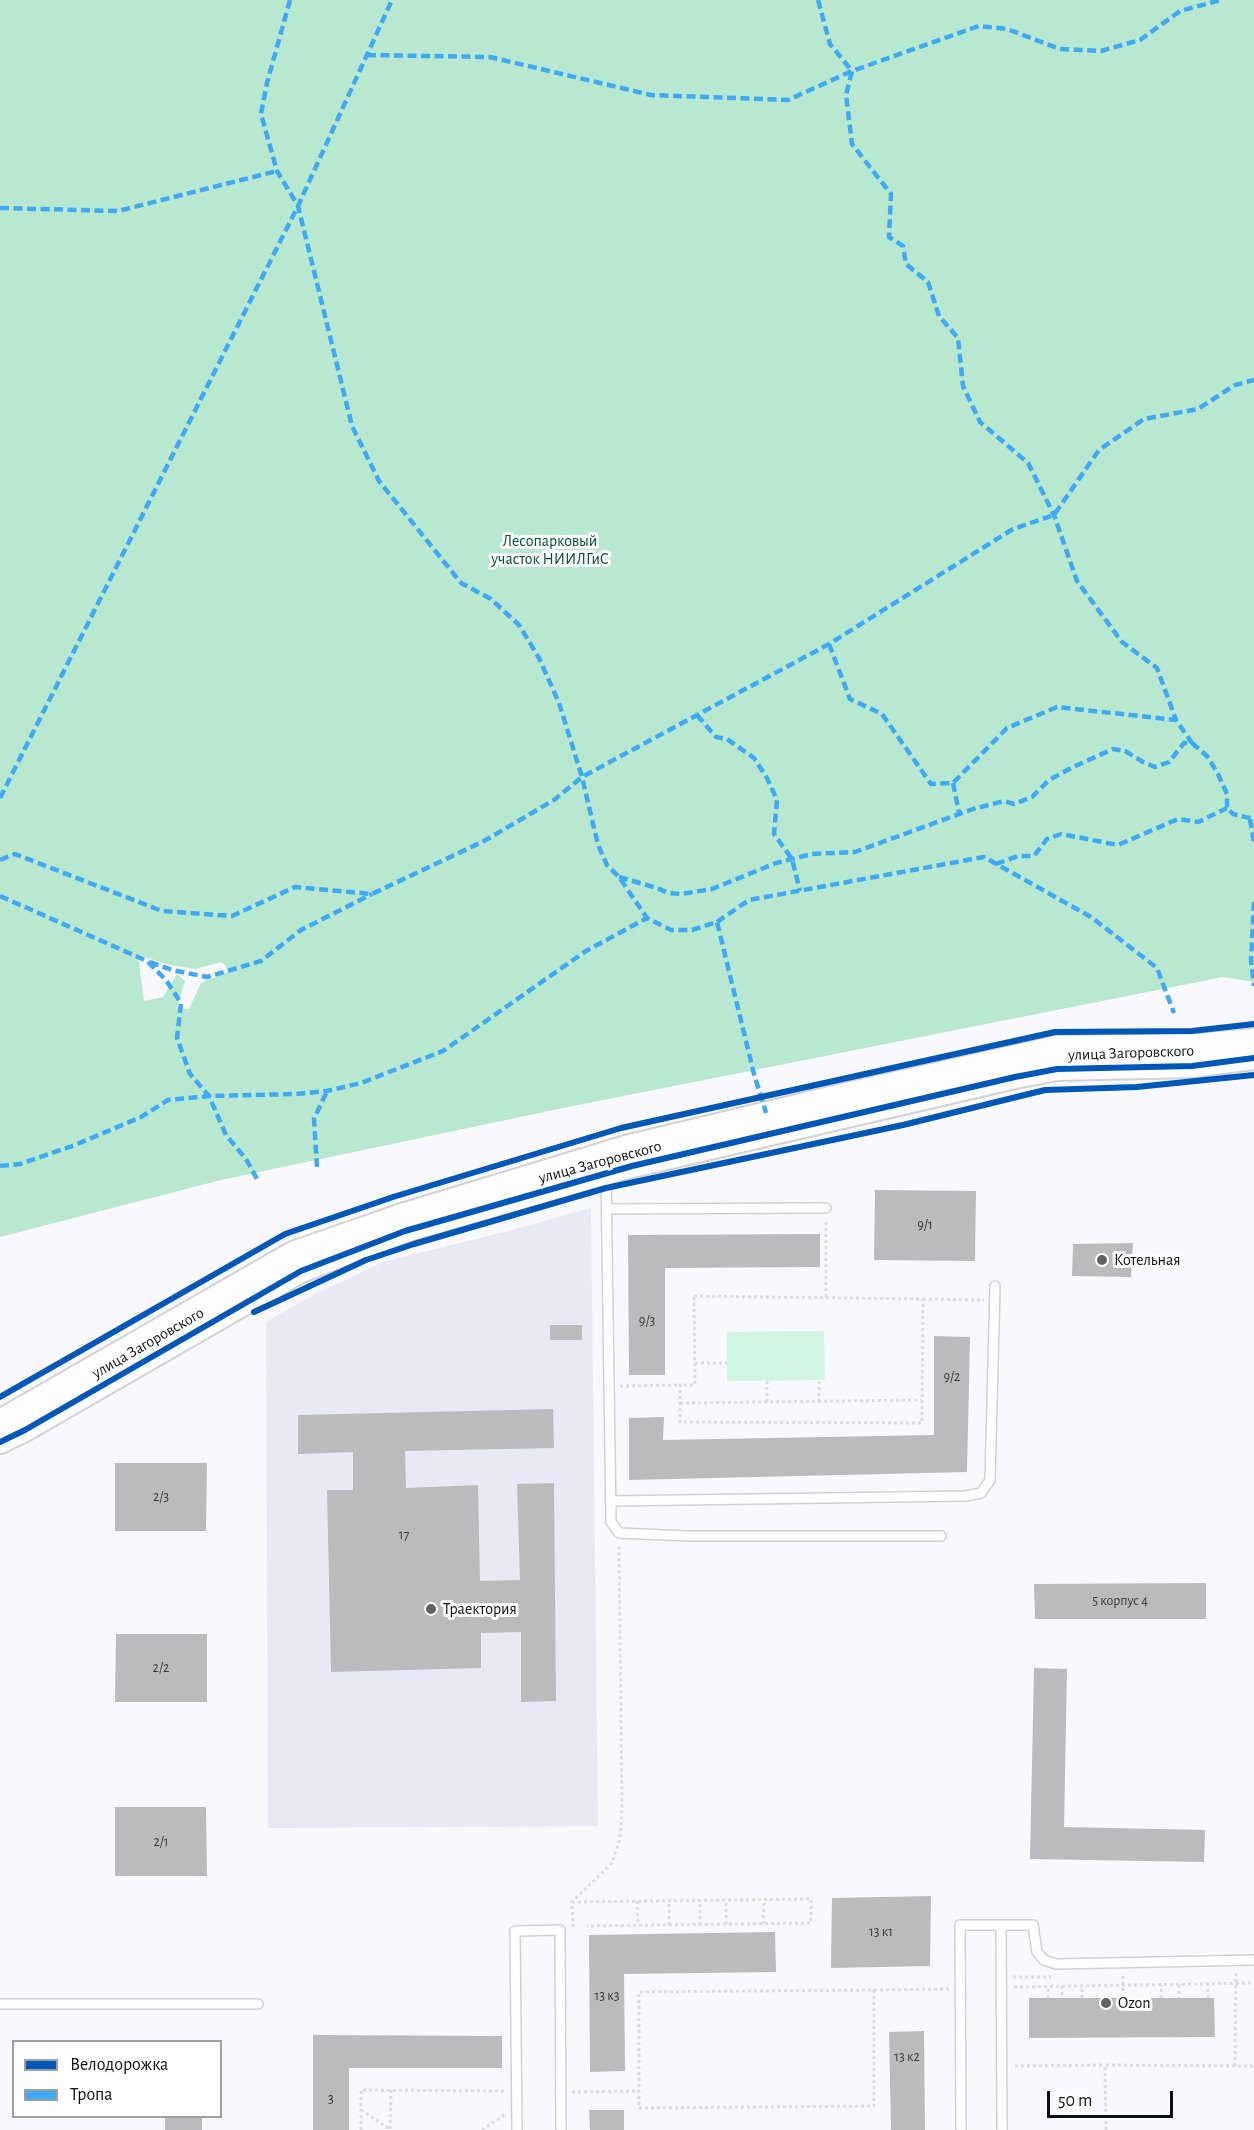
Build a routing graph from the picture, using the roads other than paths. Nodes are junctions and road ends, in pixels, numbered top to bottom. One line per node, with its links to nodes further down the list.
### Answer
1 (1254, 1040): 7 (street, улица Загоровского)
2 (1254, 1058): 3 (street, улица Загоровского)
3 (606, 1173): 5 (lane); 8 (street, улица Загоровского)
4 (826, 1208): 5 (lane)
5 (606, 1209): 9 (lane)
6 (995, 1287): 9 (lane)
7 (0, 1422)
8 (0, 1442)
9 (610, 1501): 10 (lane)
10 (941, 1536)
11 (1001, 1925): 12 (lane); 17 (lane); 18 (lane)
12 (1254, 1960)
13 (0, 2004): 14 (lane)
14 (258, 2004)
15 (517, 2130): 16 (lane)
16 (561, 2130)
17 (962, 2130)
18 (1002, 2130)

